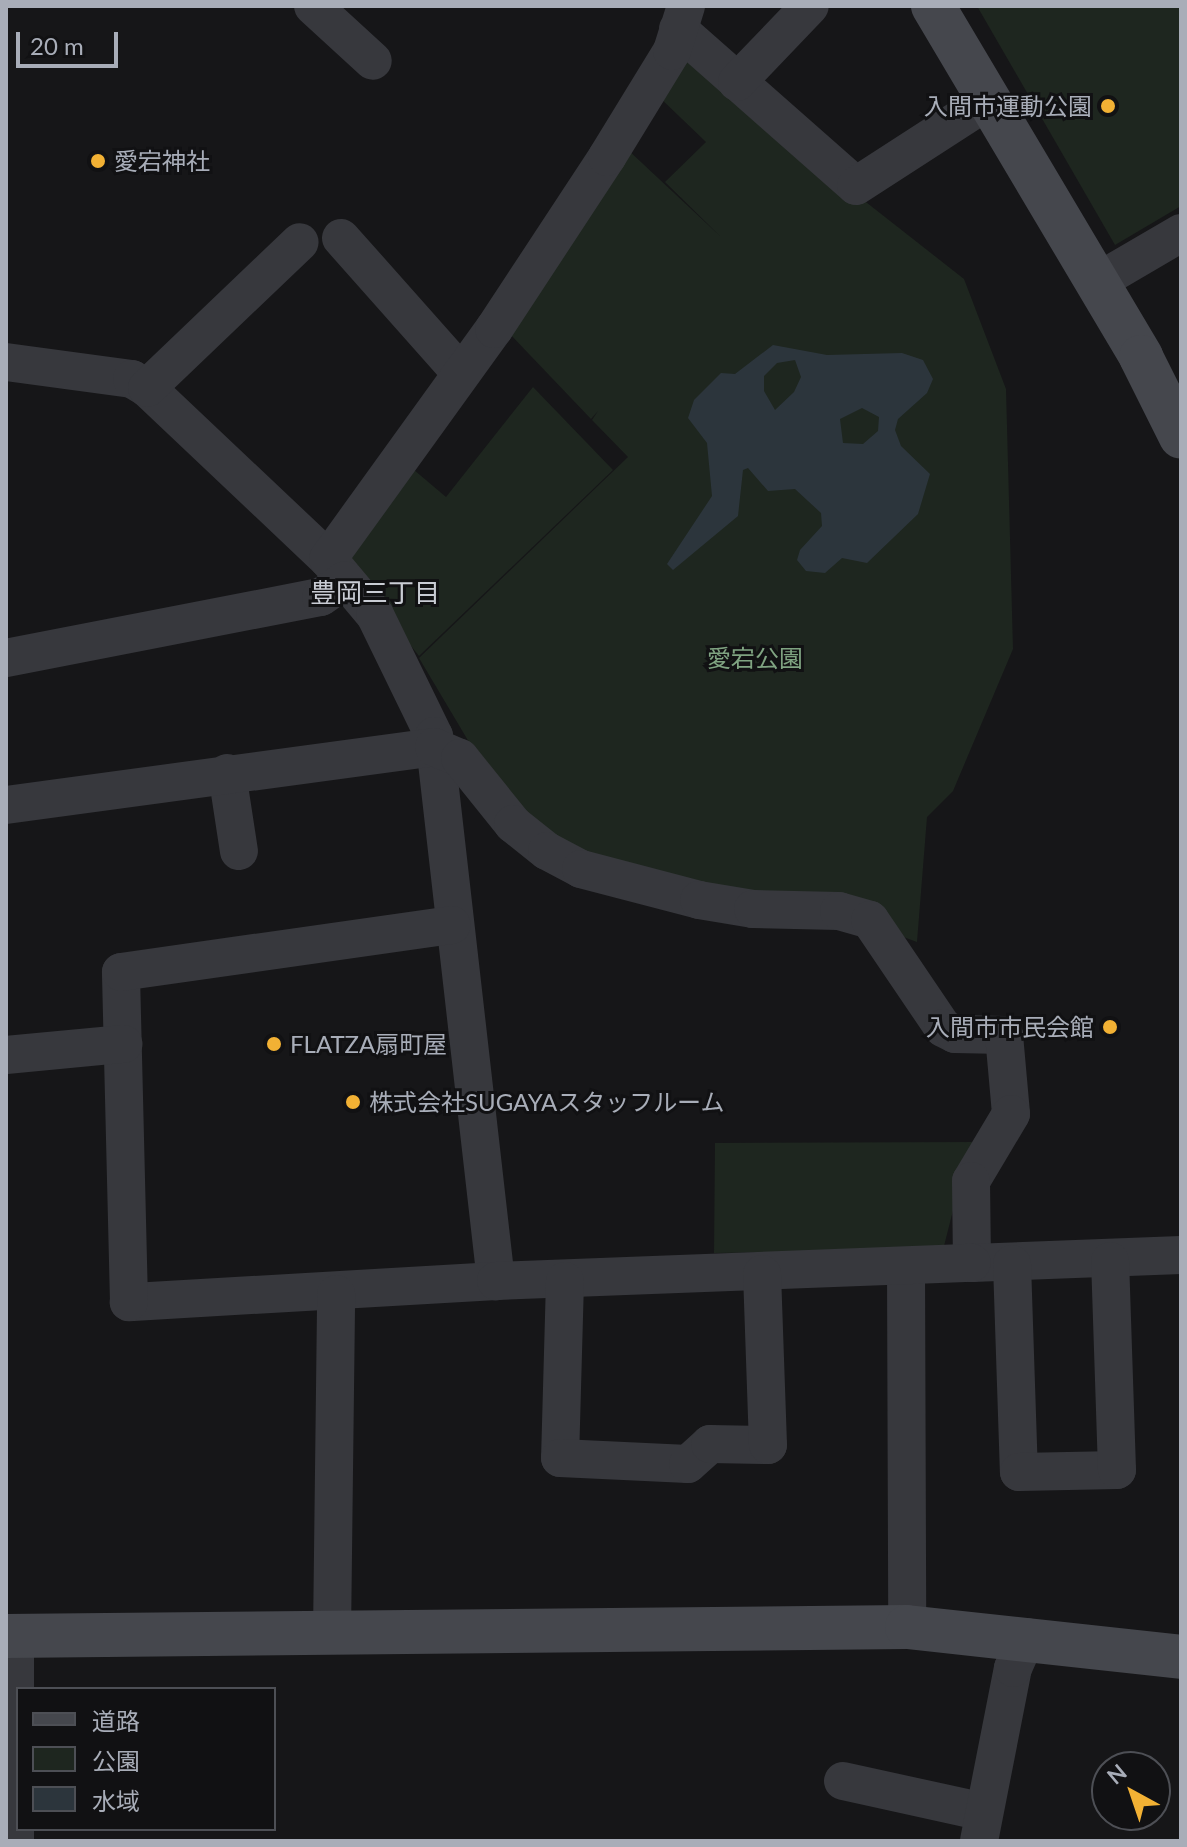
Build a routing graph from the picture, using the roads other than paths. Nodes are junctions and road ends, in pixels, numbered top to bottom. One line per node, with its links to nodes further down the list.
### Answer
1 (313, 6): 5 (street)
2 (810, 6): 6 (street)
3 (933, 6): 7 (street)
4 (682, 18): 6 (street); 13 (street)
5 (373, 61)
6 (737, 82): 7 (street)
7 (989, 100): 11 (street)
8 (1181, 233): 11 (street)
9 (341, 238): 13 (street)
10 (300, 242): 14 (street)
11 (1097, 282): 15 (street)
12 (6, 362): 14 (street)
13 (461, 373): 16 (street)
14 (147, 388): 16 (street)
15 (1181, 437)
16 (337, 570): 17 (street); 18 (street)
17 (6, 658)
18 (434, 747): 19 (street); 22 (street); 27 (street)
19 (227, 773): 20 (street); 21 (street)
20 (6, 805)
21 (239, 851)
22 (452, 925): 23 (street); 31 (street)
23 (123, 1044): 24 (street); 33 (street)
24 (6, 1055)
25 (1181, 1255): 26 (street)
26 (1110, 1261): 28 (street); 28 (street)
27 (972, 1263): 28 (street); 29 (street)
28 (1012, 1264)
29 (906, 1268): 30 (street); 34 (street)
30 (762, 1274): 32 (street); 32 (street)
31 (496, 1281): 32 (street); 33 (street)
32 (565, 1281)
33 (336, 1294): 35 (street)
34 (907, 1627): 35 (street); 37 (street)
35 (332, 1635): 36 (street)
36 (10, 1636): 41 (street)
37 (1027, 1637): 38 (street); 40 (street)
38 (1181, 1657)
39 (843, 1781): 40 (street)
40 (982, 1826)
41 (15, 1841)

